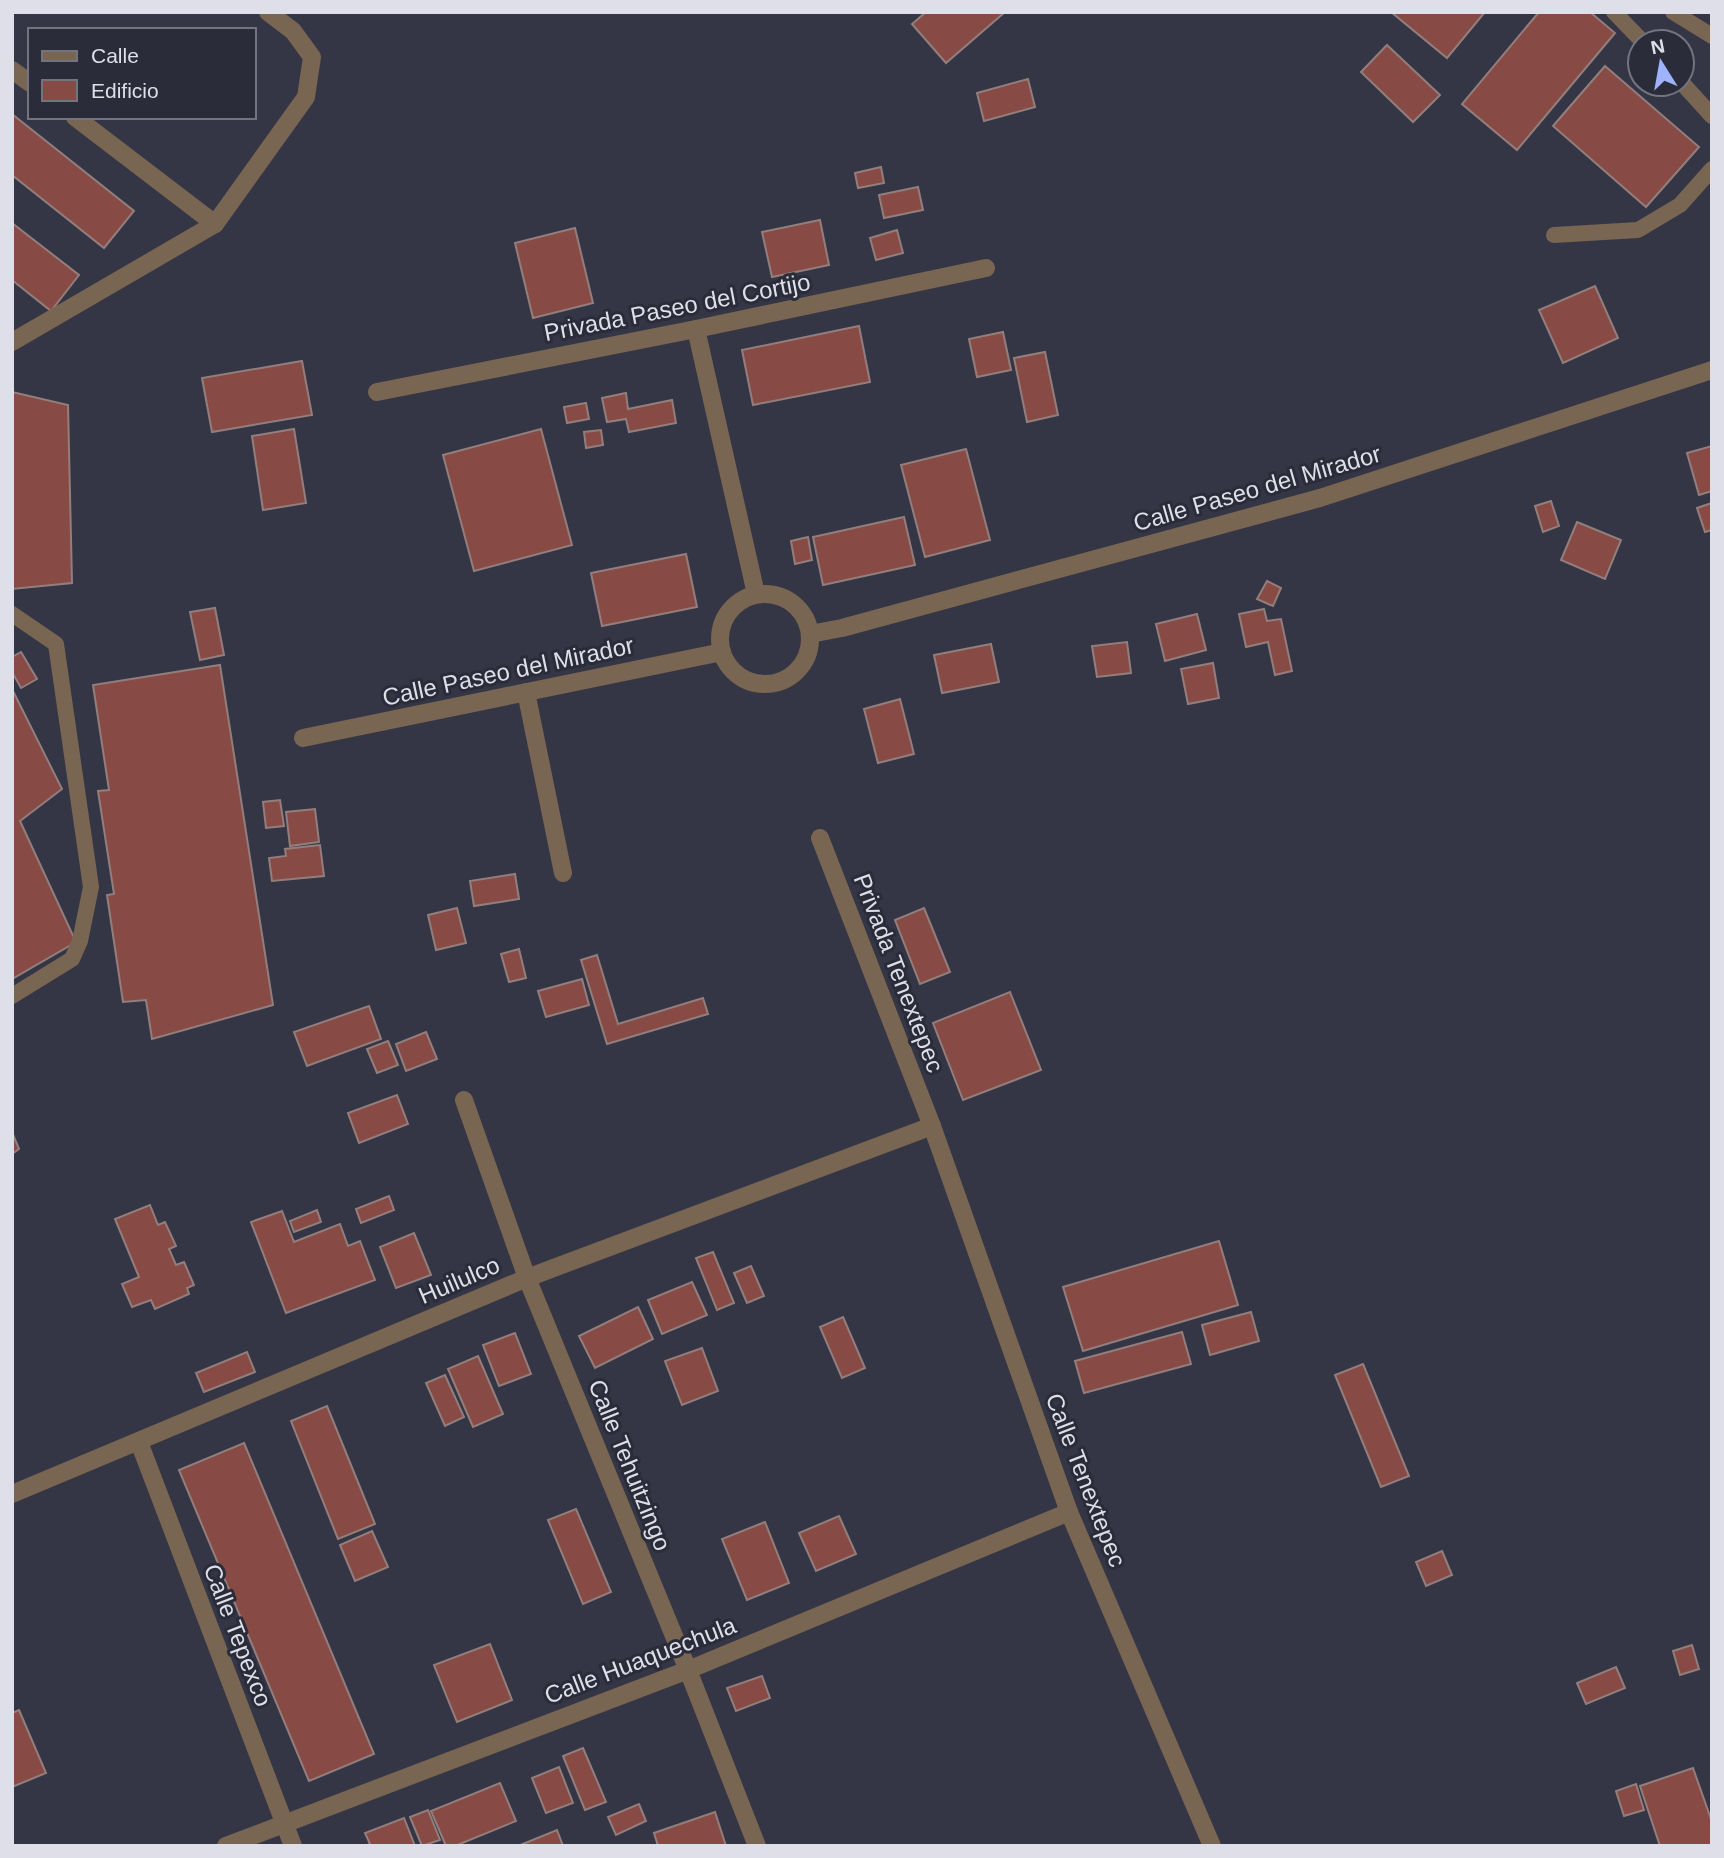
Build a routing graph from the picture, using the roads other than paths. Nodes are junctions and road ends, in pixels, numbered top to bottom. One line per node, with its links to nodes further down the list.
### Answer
1 (268, 12): 12 (street)
2 (1614, 12): 4 (lane)
3 (1673, 12): 5 (lane)
4 (1629, 28)
5 (1712, 36)
6 (12, 70): 7 (street)
7 (28, 82)
8 (1695, 98): 9 (lane)
9 (1712, 117)
10 (78, 119): 12 (street)
11 (1712, 169): 13 (lane)
12 (215, 224): 16 (street)
13 (1554, 235)
14 (986, 268): 15 (street, Privada Paseo del Cortijo)
15 (696, 329): 18 (street, Privada Paseo del Cortijo); 19 (street)
16 (16, 335)
17 (1712, 370): 21 (street, Calle Paseo del Mirador)
18 (377, 392)
19 (756, 594): 21 (street); 22 (street)
20 (12, 614): 27 (lane)
21 (810, 634): 22 (street)
22 (722, 652): 23 (street, Calle Paseo del Mirador)
23 (526, 692): 24 (street, Calle Paseo del Mirador); 26 (street)
24 (303, 738)
25 (820, 838): 29 (street, Privada Tenextepec)
26 (563, 873)
27 (12, 996)
28 (464, 1100): 30 (street, Calle Tehuitzingo)
29 (932, 1126): 30 (street, Huilulco); 33 (street, Calle Tenextepec)
30 (527, 1278): 31 (street, Huilulco); 34 (street, Calle Tehuitzingo)
31 (139, 1442): 32 (street, Huilulco); 35 (street, Calle Tepexco)
32 (12, 1494)
33 (1069, 1512): 34 (street, Calle Huaquechula); 39 (street, Calle Tenextepec)
34 (688, 1670): 35 (street, Calle Huaquechula); 38 (street, Calle Tehuitzingo)
35 (283, 1823): 36 (street, Calle Huaquechula); 37 (street, Calle Tepexco)
36 (226, 1846)
37 (293, 1846)
38 (757, 1846)
39 (1212, 1846)

